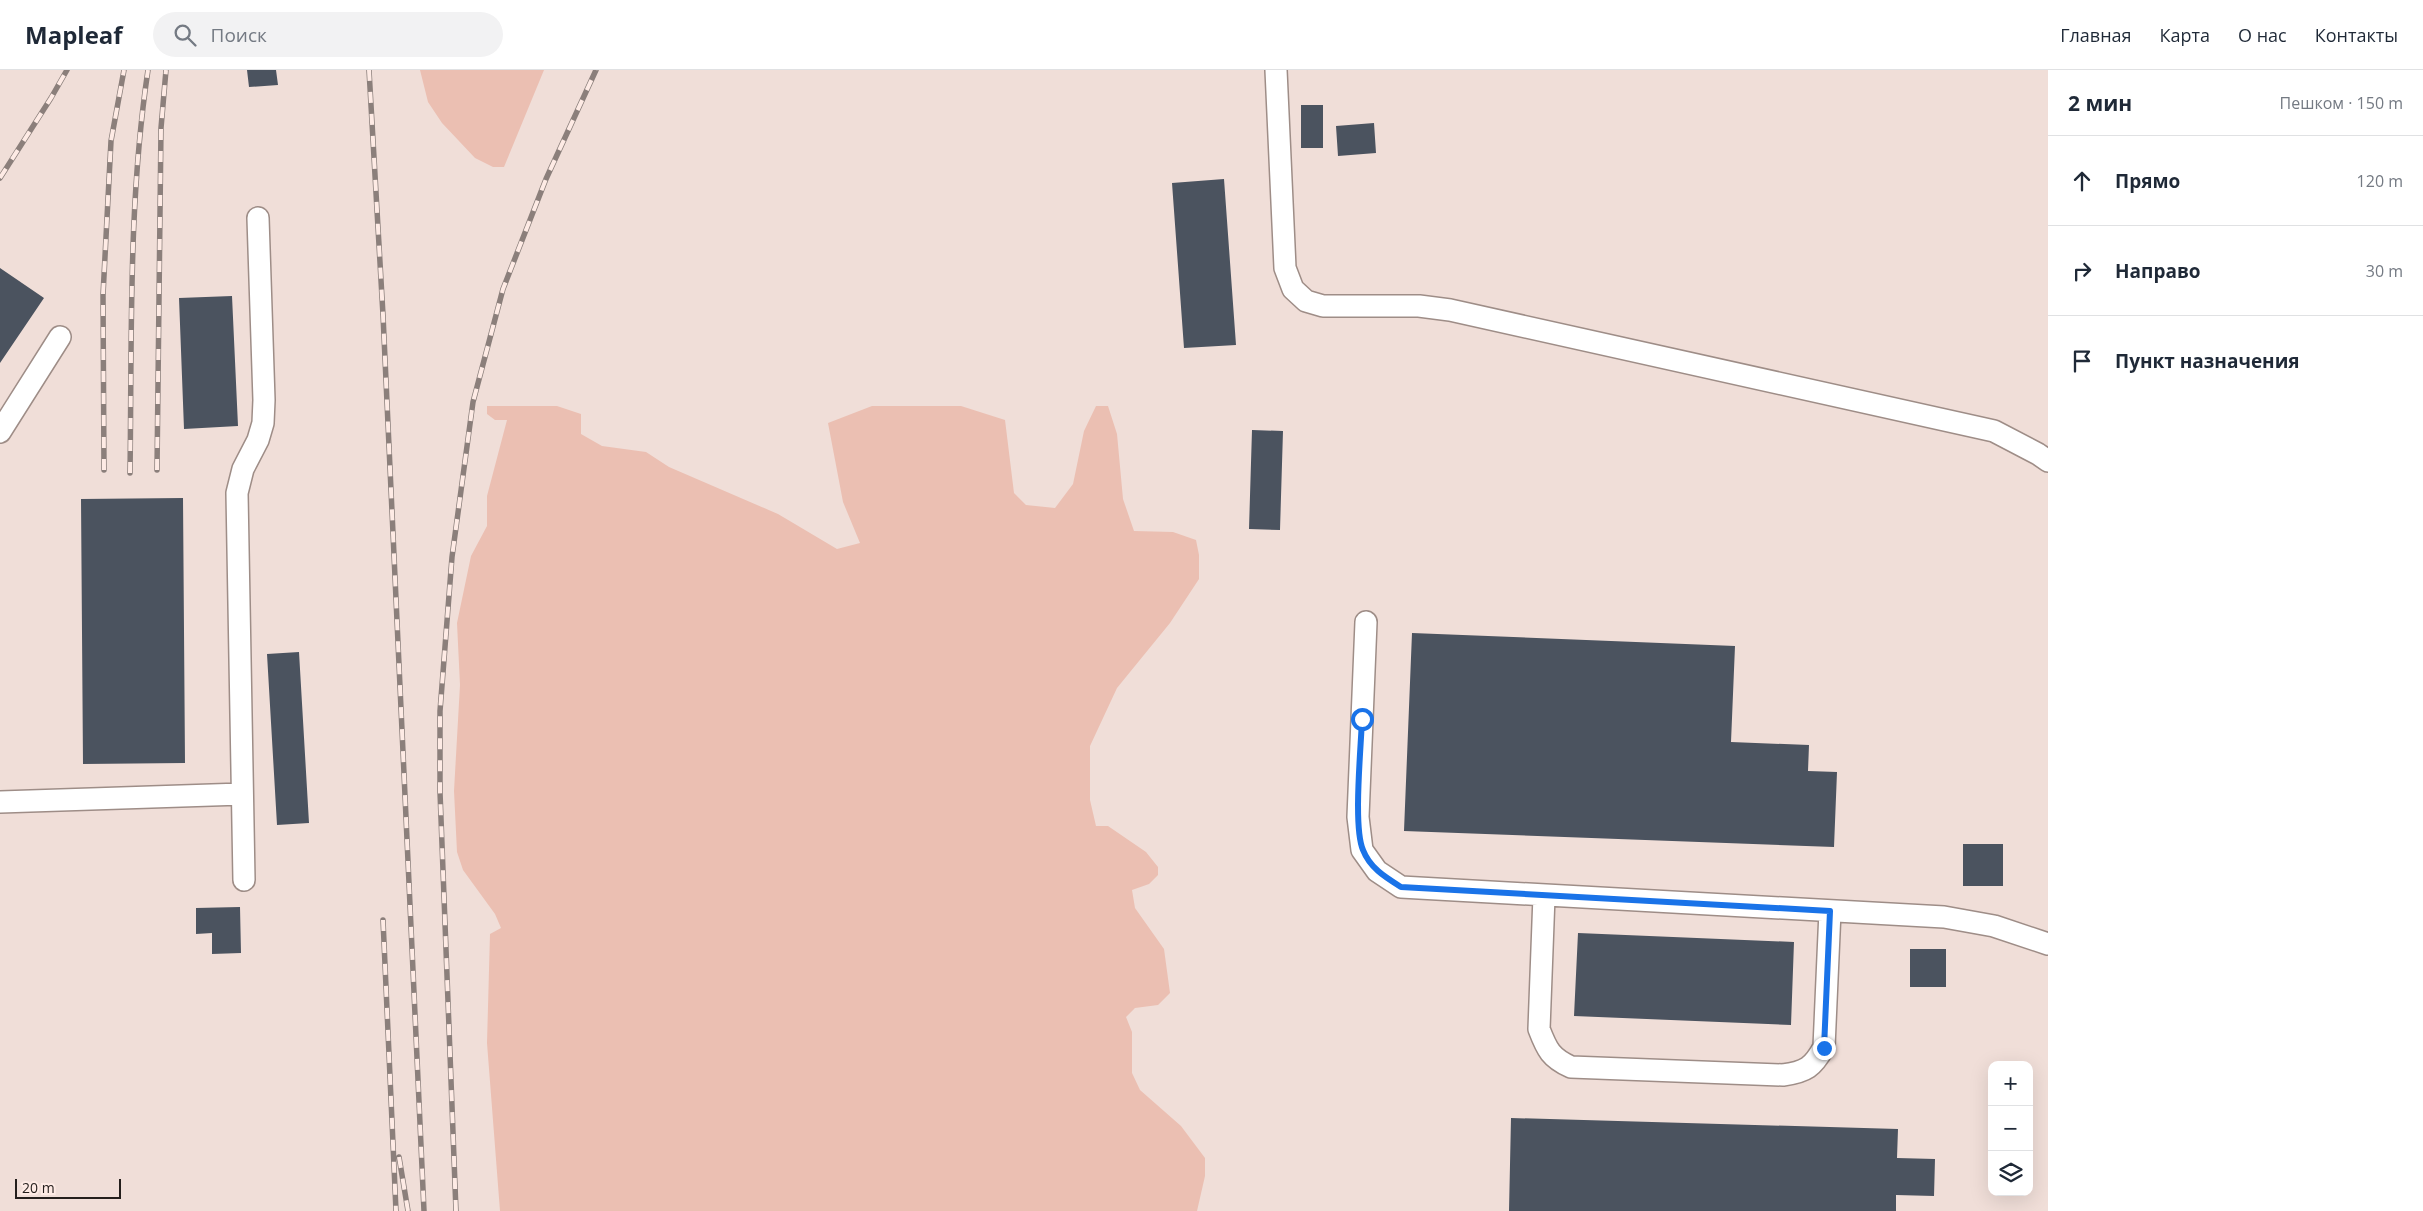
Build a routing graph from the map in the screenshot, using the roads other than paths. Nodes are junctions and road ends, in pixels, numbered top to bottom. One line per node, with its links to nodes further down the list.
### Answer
1 (1276, 70): 5 (lane)
2 (258, 218): 7 (lane)
3 (60, 337): 4 (lane)
4 (0, 432)
5 (2048, 462)
6 (1366, 622): 10 (lane)
7 (242, 794): 8 (lane); 9 (lane)
8 (0, 802)
9 (244, 880)
10 (1544, 896): 11 (lane); 11 (lane)
11 (1830, 911): 12 (lane)
12 (2048, 944)

